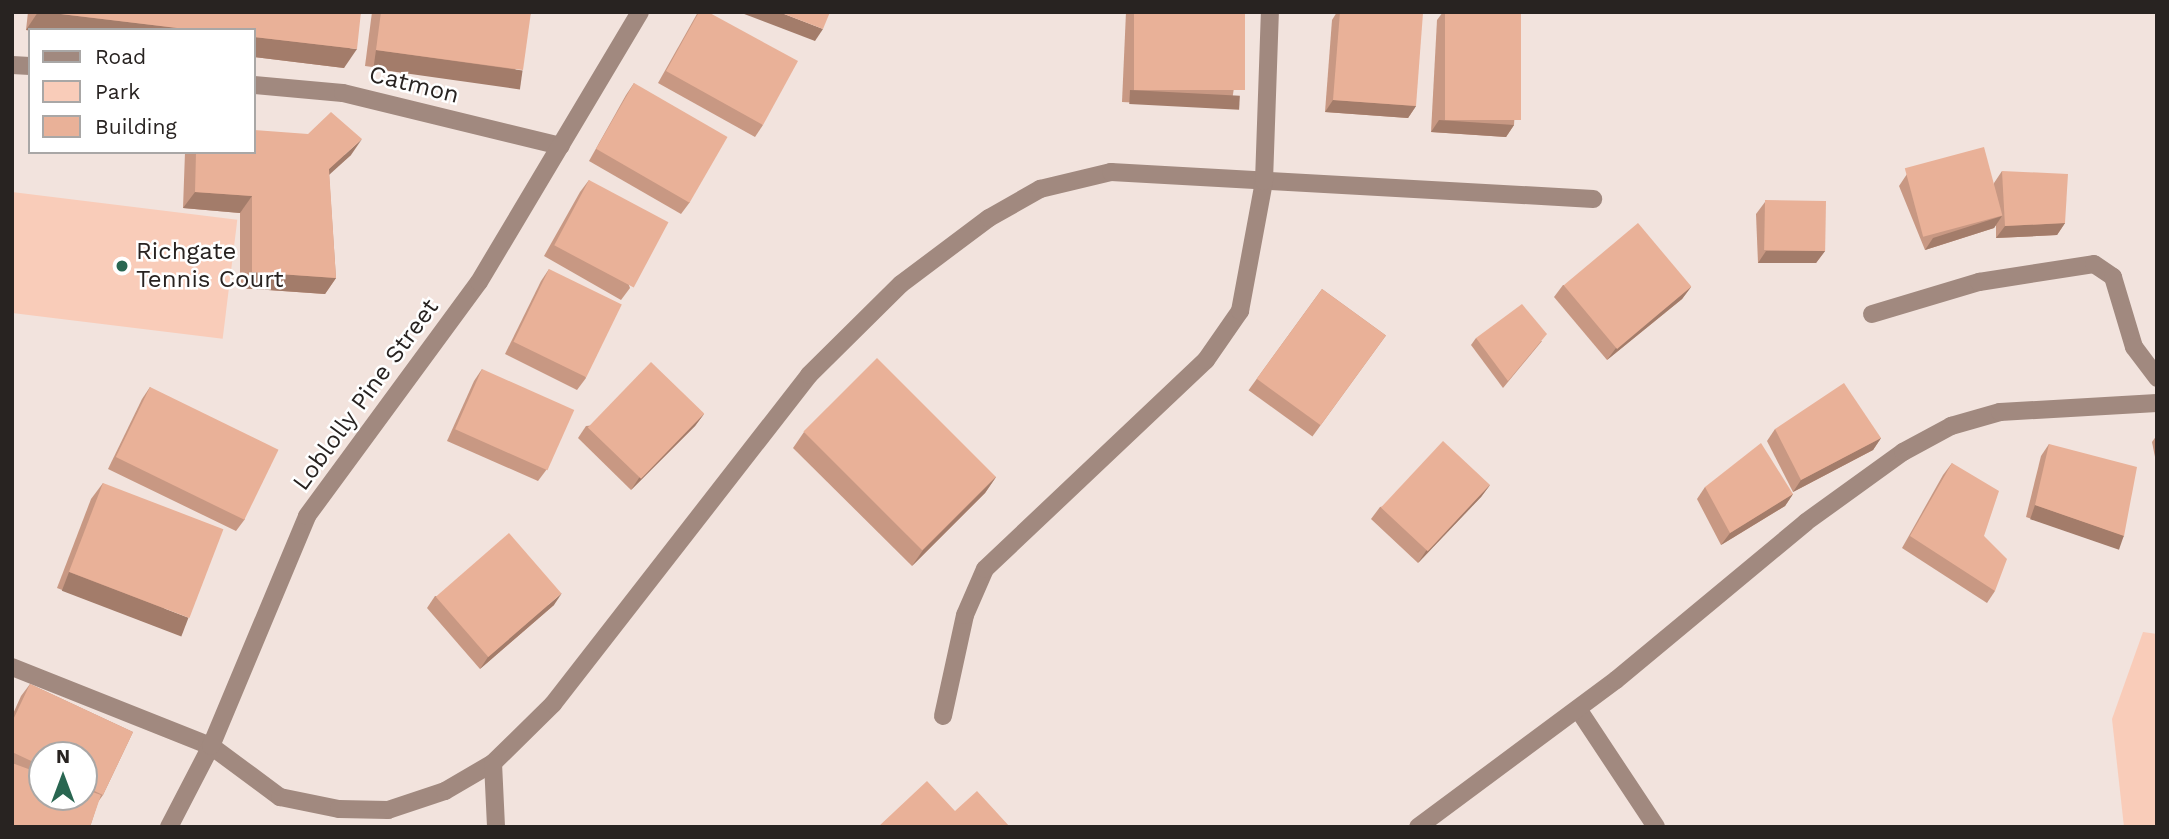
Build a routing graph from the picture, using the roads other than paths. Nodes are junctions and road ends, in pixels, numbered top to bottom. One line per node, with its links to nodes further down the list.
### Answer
1 (640, 12): 4 (street, Loblolly Pine Street)
2 (1270, 12): 5 (street)
3 (256, 85): 4 (street, Catmon)
4 (561, 146): 13 (street, Loblolly Pine Street)
5 (1264, 181): 6 (street); 12 (street); 14 (street)
6 (1593, 199)
7 (1872, 314): 8 (street)
8 (2157, 378)
9 (2157, 403): 11 (street)
10 (12, 667): 13 (street)
11 (1578, 709): 17 (street); 18 (street)
12 (943, 716)
13 (211, 746): 14 (street); 15 (street, Loblolly Pine Street)
14 (494, 763): 16 (street)
15 (169, 827)
16 (496, 827)
17 (1418, 827)
18 (1656, 827)

